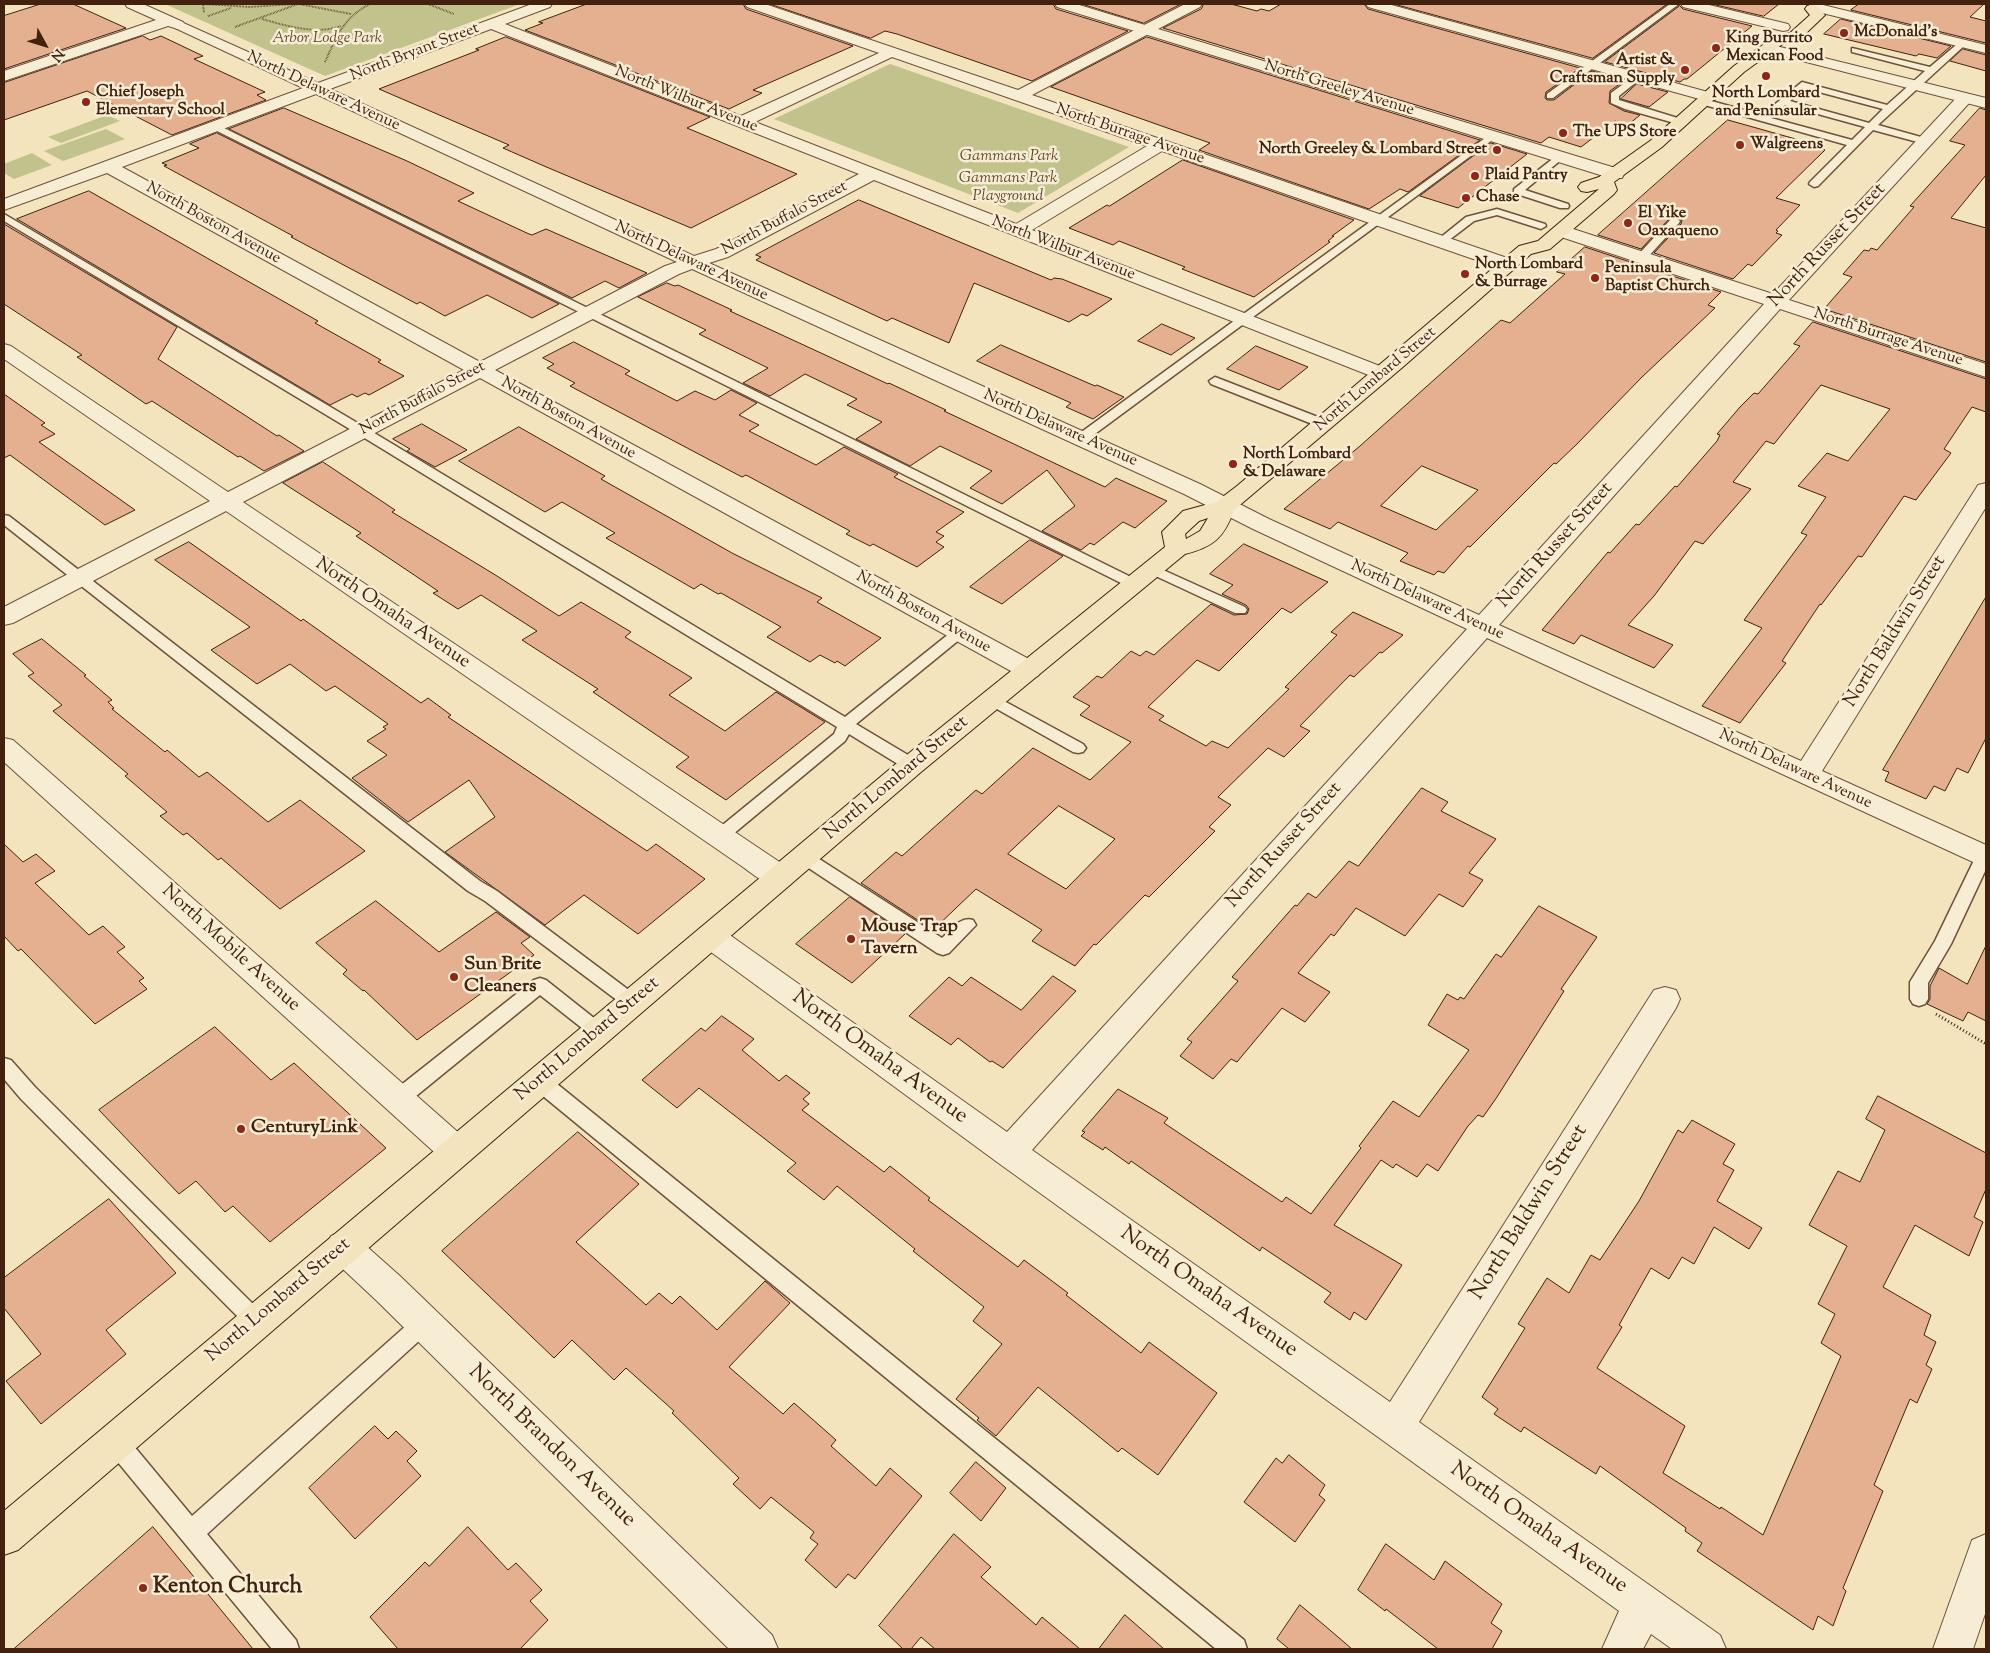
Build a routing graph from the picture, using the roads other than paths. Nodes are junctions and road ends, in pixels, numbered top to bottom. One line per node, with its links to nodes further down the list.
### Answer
1 (132, 4): 10 (street, North Delaware Avenue)
2 (545, 4): 11 (street, North Bryant Street)
3 (752, 4): 17 (street, North Burrage Avenue)
4 (1062, 4): 12 (street, North Greeley Avenue)
5 (1195, 4): 12 (street)
6 (1373, 4): 18 (street)
7 (1675, 4): 18 (lane)
8 (1688, 4): 13 (street)
9 (1815, 7): 13 (main road, North Lombard Street); 14 (street)
10 (174, 23): 19 (street, North Delaware Avenue); 21 (street)
11 (492, 24): 24 (street, North Bryant Street); 33 (street, North Wilbur Avenue)
12 (1145, 30): 25 (street); 37 (street, North Greeley Avenue)
13 (1777, 38): 23 (street); 28 (main road, North Lombard Street)
14 (1962, 43): 15 (street); 20 (lane)
15 (1986, 49)
16 (1855, 50): 20 (lane)
17 (892, 52): 25 (street, North Burrage Avenue); 33 (street)
18 (1592, 65): 22 (street); 26 (lane)
19 (270, 67): 24 (street, North Delaware Avenue)
20 (1933, 70): 23 (lane)
21 (4, 76)
22 (1637, 77): 28 (street); 34 (lane)
23 (1915, 85): 27 (street); 31 (lane)
24 (316, 89): 35 (street, North Bryant Street); 57 (street, North Delaware Avenue)
25 (1019, 96): 40 (street, North Burrage Avenue)
26 (1550, 96)
27 (1964, 98): 30 (street); 38 (street, North Russet Street)
28 (1706, 100): 32 (lane); 34 (main road, North Lombard Street)
29 (1783, 102): 31 (lane); 32 (lane); 36 (lane)
30 (1986, 103)
31 (1889, 108): 36 (lane)
32 (1764, 119): 39 (lane)
33 (742, 122): 43 (street, North Wilbur Avenue)
34 (1681, 122): 44 (main road, North Lombard Street)
35 (214, 126): 42 (street, North Bryant Street); 60 (lane)
36 (1872, 126): 38 (lane); 39 (lane)
37 (1492, 136): 41 (street, North Greeley Avenue); 49 (lane)
38 (1925, 140): 59 (street, North Russet Street)
39 (1854, 144): 45 (lane)
40 (1160, 145): 49 (street, North Burrage Avenue); 52 (street)
41 (1559, 157): 44 (street, North Greeley Avenue); 47 (lane)
42 (107, 166): 46 (street, North Bryant Street); 63 (street, North Boston Avenue)
43 (872, 174): 52 (street, North Wilbur Avenue); 57 (street, North Buffalo Street)
44 (1610, 178): 47 (main road, North Lombard Street); 53 (main road, North Lombard Street)
45 (1814, 184)
46 (4, 205)
47 (1564, 206): 51 (main road, North Lombard Street)
48 (4, 217): 68 (lane)
49 (1379, 220): 54 (street, North Burrage Avenue); 61 (lane)
50 (1675, 221): 56 (lane)
51 (1541, 226): 54 (lane); 55 (main road, North Lombard Street)
52 (1017, 231): 61 (street, North Wilbur Avenue)
53 (1561, 231): 55 (main road, North Lombard Street); 56 (street, North Burrage Avenue)
54 (1440, 242): 58 (street, North Burrage Avenue)
55 (1525, 250): 58 (main road, North Lombard Street)
56 (1642, 257): 59 (street, North Burrage Avenue)
57 (693, 263): 60 (street, North Buffalo Street); 69 (street, North Delaware Avenue)
58 (1509, 265): 65 (main road, North Lombard Street)
59 (1776, 302): 64 (street, North Burrage Avenue); 78 (street, North Russet Street)
60 (590, 313): 63 (street, North Buffalo Street); 74 (lane)
61 (1244, 320): 65 (street, North Wilbur Avenue); 69 (lane)
62 (4, 350): 71 (street, North Omaha Avenue)
63 (479, 370): 68 (street, North Buffalo Street); 79 (street, North Boston Avenue)
64 (1986, 371)
65 (1383, 374): 67 (main road, North Lombard Street)
66 (1215, 381): 67 (lane)
67 (1324, 424): 72 (main road, North Lombard Street)
68 (362, 431): 71 (street, North Buffalo Street); 82 (lane)
69 (1080, 439): 72 (street, North Delaware Avenue)
70 (1986, 490): 86 (street, North Baldwin Street)
71 (225, 502): 75 (street, North Buffalo Street); 87 (street, North Omaha Avenue)
72 (1224, 506): 74 (main road, North Lombard Street); 78 (street, North Delaware Avenue)
73 (4, 519): 75 (lane)
74 (1143, 577): 76 (lane); 80 (main road, North Lombard Street)
75 (80, 578): 77 (street, North Buffalo Street); 95 (lane)
76 (1240, 610)
77 (4, 617)
78 (1483, 627): 86 (street, North Delaware Avenue); 101 (street, North Russet Street)
79 (960, 632): 80 (street, North Boston Avenue); 82 (lane)
80 (1029, 670): 81 (main road, North Lombard Street)
81 (993, 700): 84 (lane); 85 (main road, North Lombard Street)
82 (846, 724): 85 (lane); 87 (lane)
83 (4, 747): 99 (street, North Mobile Avenue)
84 (1078, 748)
85 (912, 765): 88 (main road, North Lombard Street)
86 (1806, 775): 89 (street, North Delaware Avenue)
87 (720, 836): 90 (street, North Omaha Avenue)
88 (804, 857): 90 (main road, North Lombard Street); 91 (lane)
89 (1985, 857): 94 (lane)
90 (780, 877): 92 (main road, North Lombard Street)
91 (967, 925)
92 (710, 936): 95 (main road, North Lombard Street); 101 (street, North Omaha Avenue)
93 (1665, 999): 105 (street, North Baldwin Street)
94 (1919, 999)
95 (632, 1002): 96 (main road, North Lombard Street)
96 (598, 1031): 98 (main road, North Lombard Street); 99 (lane)
97 (4, 1066): 103 (lane)
98 (539, 1081): 100 (main road, North Lombard Street); 113 (lane)
99 (398, 1099): 100 (street, North Mobile Avenue)
100 (456, 1151): 102 (main road, North Lombard Street)
101 (1010, 1152): 105 (street, North Omaha Avenue)
102 (343, 1247): 103 (main road, North Lombard Street); 104 (street, North Brandon Avenue)
103 (256, 1321): 106 (main road, North Lombard Street)
104 (424, 1323): 108 (lane); 112 (street, North Brandon Avenue)
105 (1395, 1427): 110 (street, North Omaha Avenue)
106 (115, 1441): 107 (main road, North Lombard Street); 108 (lane)
107 (6, 1528)
108 (191, 1533): 111 (lane)
109 (1986, 1554): 116 (street)
110 (1644, 1604): 114 (street); 115 (street, North Omaha Avenue)
111 (287, 1649)
112 (758, 1649)
113 (1235, 1649)
114 (1622, 1649)
115 (1706, 1649)
116 (1953, 1649)

